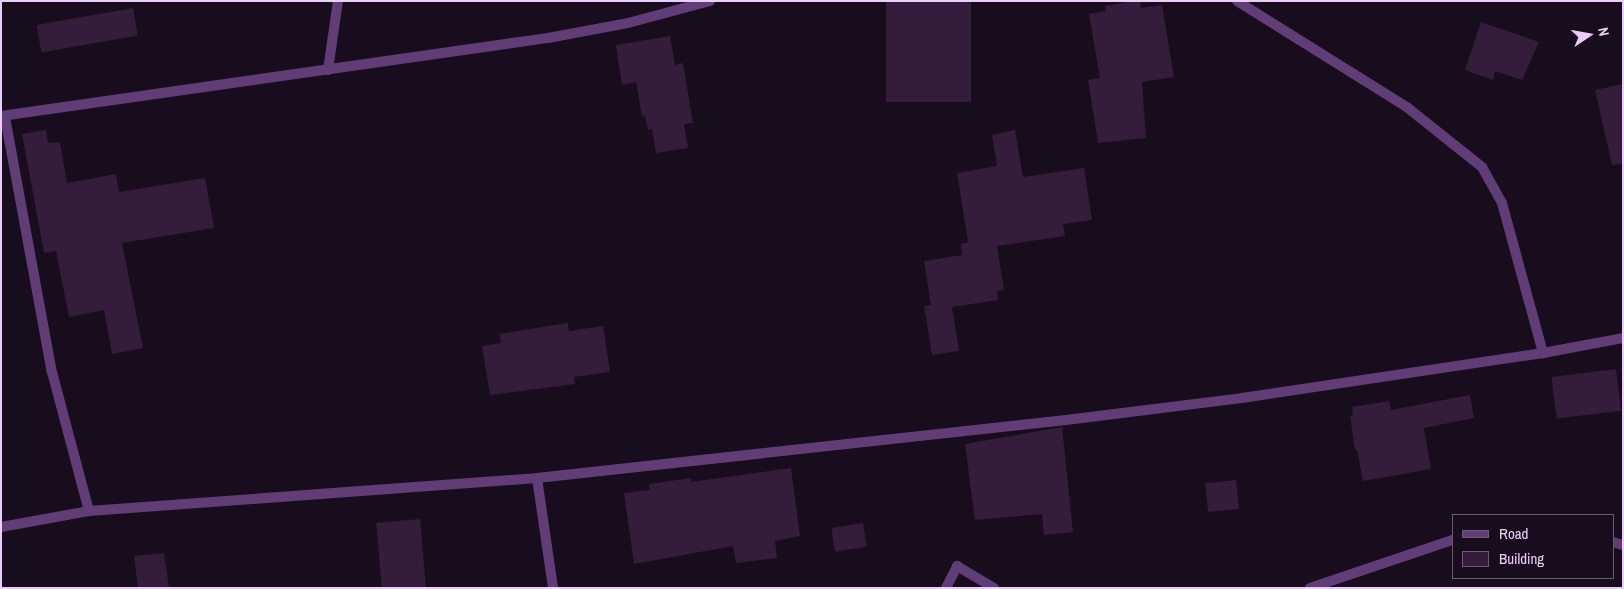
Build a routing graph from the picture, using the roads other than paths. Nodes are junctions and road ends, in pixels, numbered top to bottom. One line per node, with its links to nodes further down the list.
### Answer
1 (338, 1): 4 (street)
2 (710, 1): 4 (street)
3 (1236, 1): 7 (street)
4 (328, 70): 5 (street)
5 (3, 116): 9 (street)
6 (1623, 338): 7 (street)
7 (1543, 353): 8 (street)
8 (537, 478): 9 (street); 12 (street)
9 (89, 511): 10 (street)
10 (1, 527)
11 (1452, 540): 15 (street)
12 (552, 588)
13 (946, 588): 14 (street)
14 (994, 588)
15 (1310, 588)

